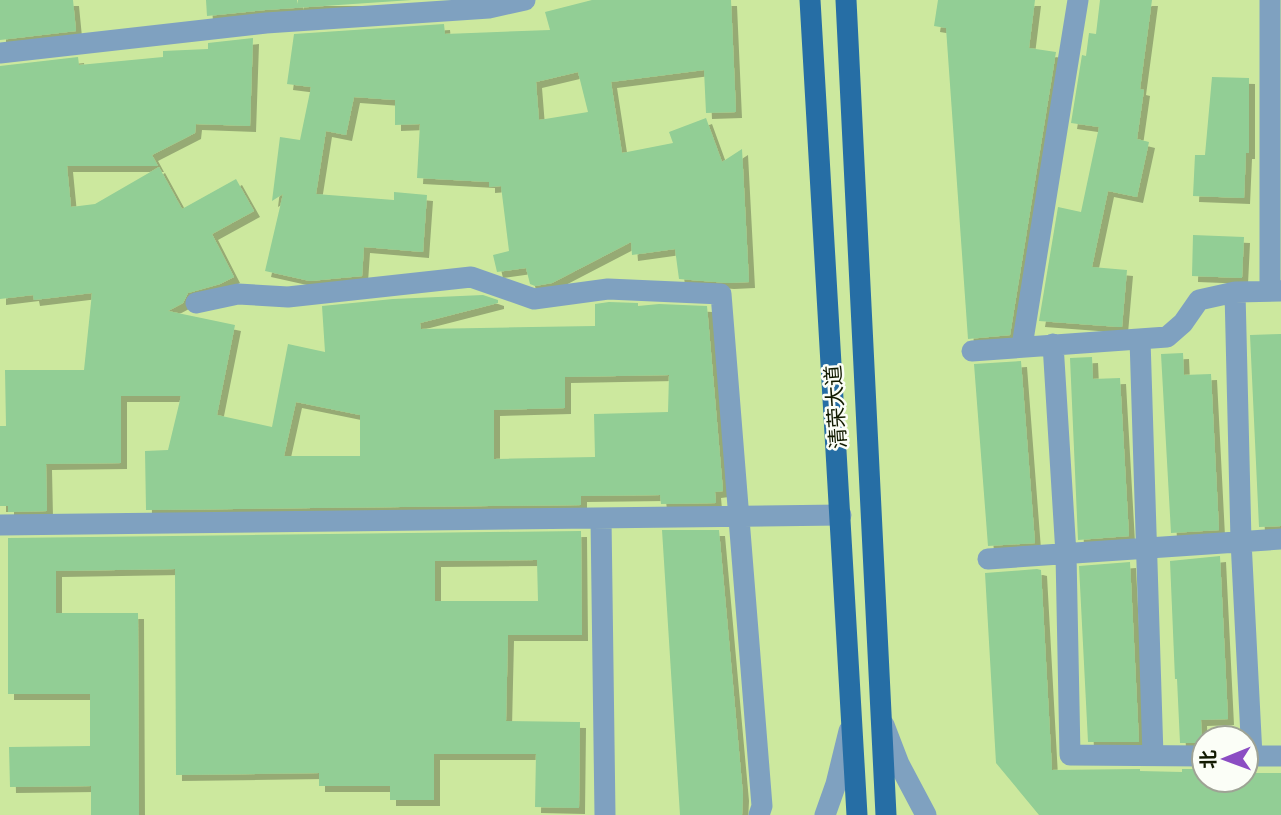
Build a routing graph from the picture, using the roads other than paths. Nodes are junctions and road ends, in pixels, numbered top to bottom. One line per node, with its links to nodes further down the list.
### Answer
1 (525, 0): 6 (street)
2 (810, 0): 14 (main road, 清荣大道)
3 (846, 0): 23 (main road, 清荣大道)
4 (1078, 0): 12 (street)
5 (1270, 0): 7 (street)
6 (0, 53)
7 (1276, 290): 8 (street)
8 (1234, 292): 10 (street); 19 (street)
9 (196, 303): 15 (street)
10 (1140, 339): 11 (street); 20 (street)
11 (1054, 344): 12 (street); 21 (street)
12 (1022, 346): 13 (street)
13 (972, 351)
14 (841, 515): 15 (street); 24 (main road, 清荣大道)
15 (738, 516): 16 (street); 31 (street)
16 (601, 518): 17 (street); 30 (street)
17 (0, 525)
18 (1281, 538): 19 (street)
19 (1241, 541): 20 (street); 25 (street)
20 (1145, 548): 21 (street); 26 (street)
21 (1066, 554): 22 (street); 26 (street)
22 (988, 558)
23 (881, 718): 34 (main road, 清荣大道); 35 (street)
24 (852, 719): 32 (street); 33 (main road, 清荣大道)
25 (1248, 724)
26 (1153, 756): 27 (street)
27 (1190, 756)
28 (1260, 756): 29 (street)
29 (1281, 756)
30 (605, 815)
31 (760, 815)
32 (825, 815)
33 (858, 815)
34 (886, 815)
35 (926, 815)

